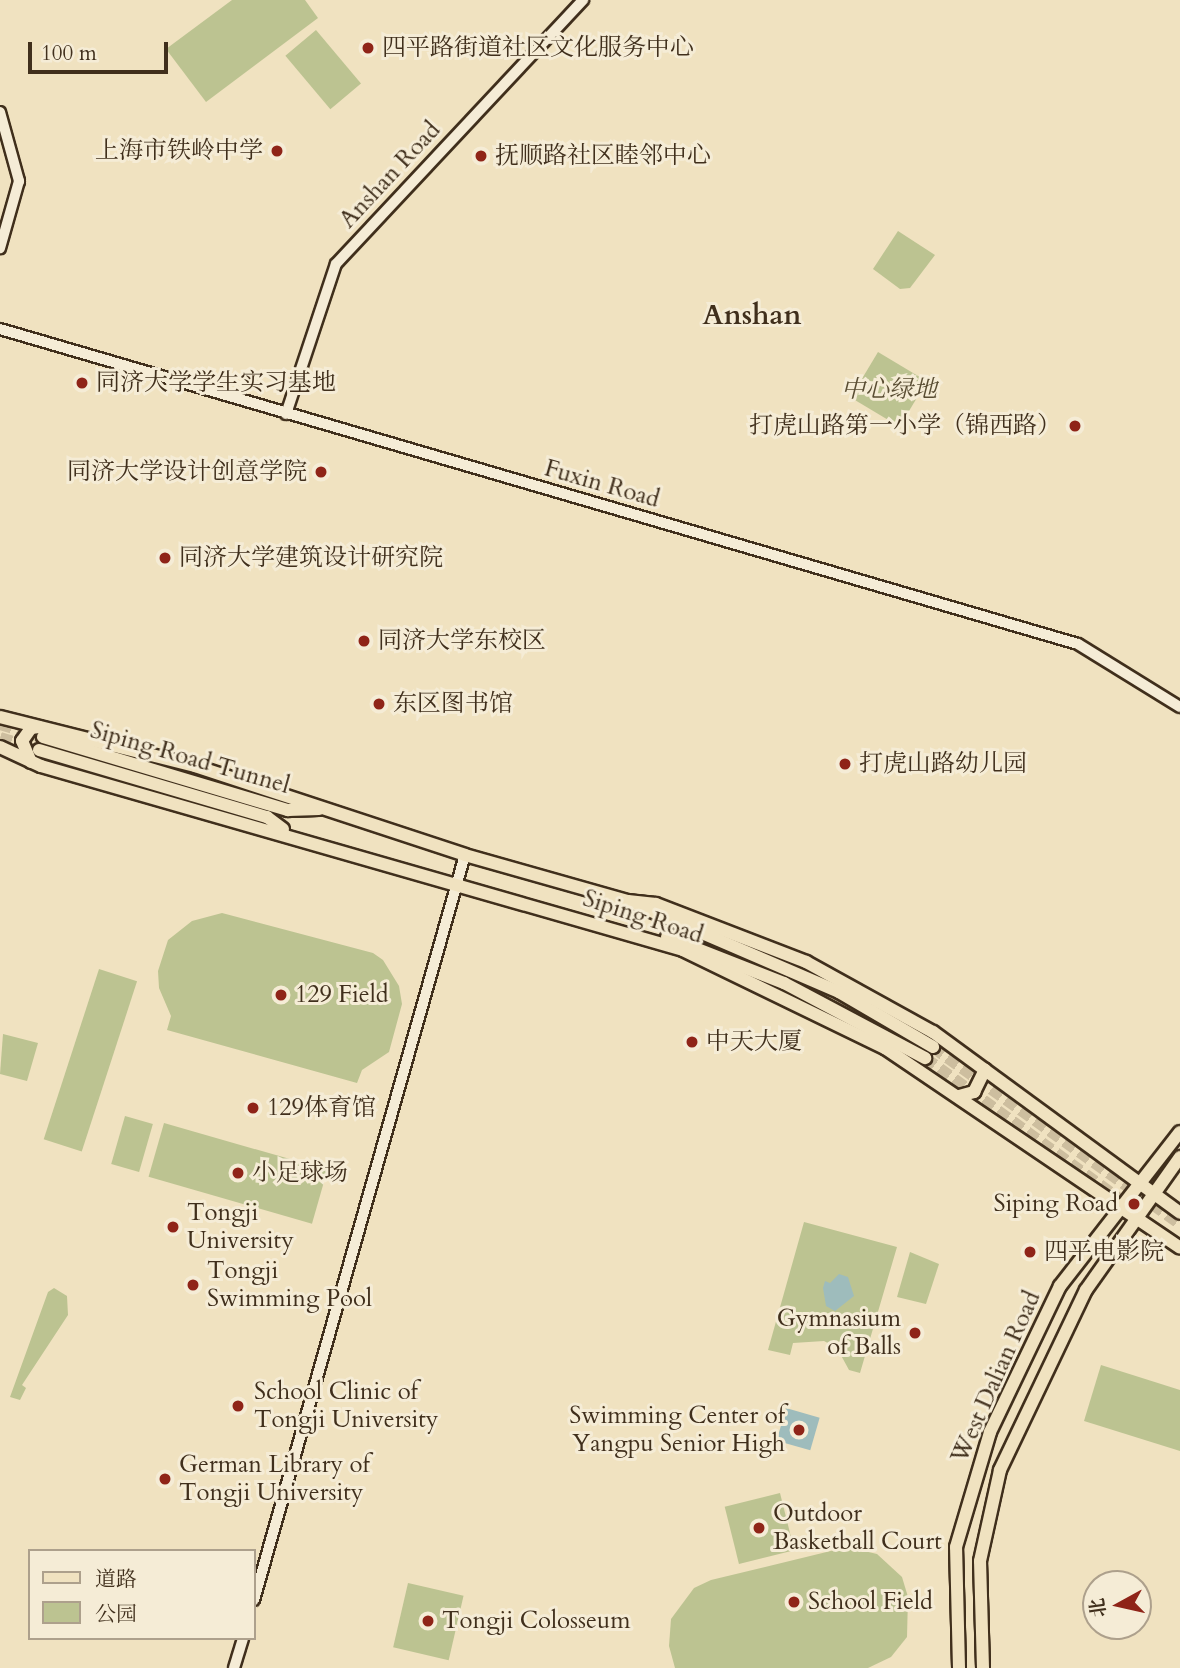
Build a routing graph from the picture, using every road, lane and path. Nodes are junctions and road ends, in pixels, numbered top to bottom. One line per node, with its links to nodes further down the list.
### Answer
1 (583, 0): 5 (street, Anshan Road)
2 (0, 112): 3 (street)
3 (0, 248)
4 (0, 329): 5 (street, Fuxin Road)
5 (286, 414): 6 (street, Fuxin Road)
6 (1180, 707)
7 (0, 718): 8 (main road)
8 (41, 732): 11 (main road); 12 (main road, Siping Road Tunnel)
9 (0, 747): 11 (main road, Siping Road)
10 (38, 750): 13 (main road, Siping Road Tunnel)
11 (31, 762): 13 (main road, Siping Road)
12 (326, 809): 14 (main road, Siping Road)
13 (290, 835): 15 (main road, Siping Road)
14 (465, 855): 15 (street); 16 (main road, Siping Road)
15 (458, 882): 17 (main road, Siping Road); 28 (street)
16 (628, 901): 17 (main road); 18 (main road, Siping Road)
17 (643, 936): 19 (main road, Siping Road)
18 (985, 1069): 19 (main road); 22 (main road, Siping Road)
19 (959, 1096): 24 (main road, Siping Road)
20 (1180, 1132): 22 (main road, West Dalian Road)
21 (1180, 1157): 23 (main road, West Dalian Road)
22 (1138, 1183): 23 (main road, Siping Road); 24 (main road, West Dalian Road)
23 (1153, 1194): 25 (main road, Siping Road); 26 (main road, West Dalian Road)
24 (1121, 1207): 26 (main road, Siping Road); 31 (main road, West Dalian Road)
25 (1180, 1213)
26 (1138, 1218): 27 (main road, Siping Road); 32 (main road, West Dalian Road)
27 (1180, 1248)
28 (256, 1593)
29 (242, 1640): 30 (street)
30 (234, 1668)
31 (959, 1668)
32 (983, 1668)

